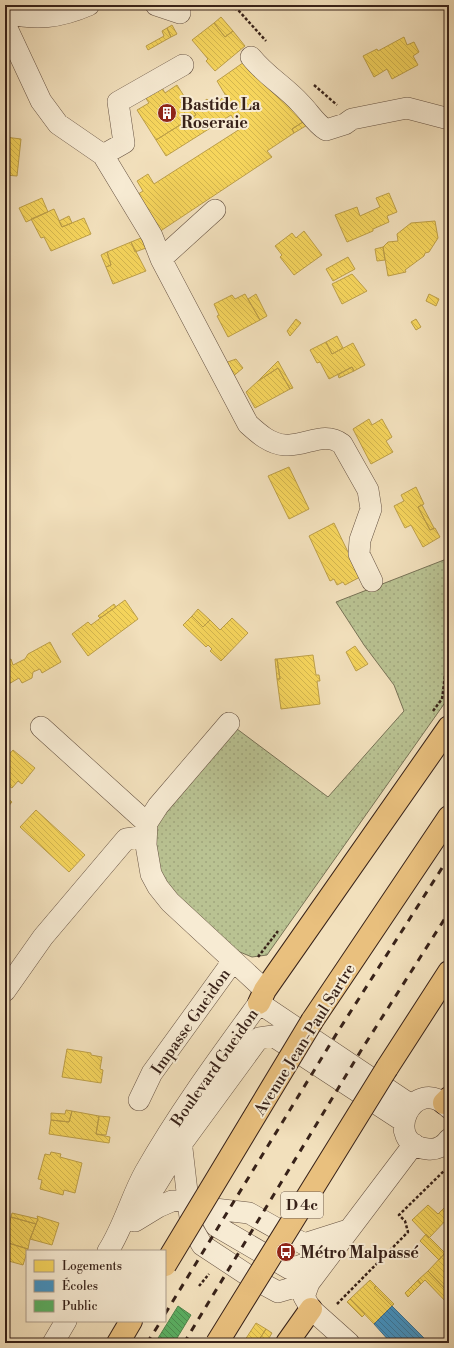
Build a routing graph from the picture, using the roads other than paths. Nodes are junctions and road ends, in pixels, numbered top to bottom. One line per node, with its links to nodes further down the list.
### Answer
1 (89, 5): 3 (street)
2 (156, 5): 4 (street)
3 (5, 13)
4 (180, 13)
5 (5, 24): 9 (street)
6 (251, 57): 8 (street)
7 (183, 65): 9 (street)
8 (449, 119)
9 (103, 155): 11 (street)
10 (215, 210): 11 (street)
11 (161, 259): 12 (street)
12 (372, 581)
13 (229, 723): 17 (street)
14 (449, 726): 21 (highway)
15 (41, 727): 17 (street)
16 (449, 817): 34 (highway, Avenue Jean-Paul Sartre, bridge)
17 (146, 830): 18 (street); 20 (street)
18 (233, 961): 21 (street, Impasse Gueidon); 22 (street, Impasse Gueidon)
19 (449, 972): 42 (highway, D 4c, bridge)
20 (5, 992)
21 (262, 996): 24 (street, Boulevard Gueidon); 25 (street, Boulevard Gueidon)
22 (138, 1100)
23 (447, 1103): 25 (street)
24 (184, 1108): 27 (street); 31 (street, Boulevard Gueidon)
25 (407, 1113): 26 (street); 27 (street)
26 (414, 1144): 28 (street); 30 (street)
27 (180, 1146): 29 (street); 31 (street)
28 (446, 1148)
29 (197, 1204): 30 (street); 31 (street); 33 (street); 35 (street)
30 (348, 1230): 33 (street)
31 (120, 1232): 32 (street, Boulevard Gueidon)
32 (109, 1250)
33 (328, 1256): 35 (street)
34 (166, 1263)
35 (309, 1283): 36 (street)
36 (317, 1314): 39 (street); 43 (highway)
37 (65, 1322): 40 (street)
38 (130, 1322): 41 (highway)
39 (344, 1341)
40 (53, 1343)
41 (118, 1343)
42 (217, 1343)
43 (287, 1343)

